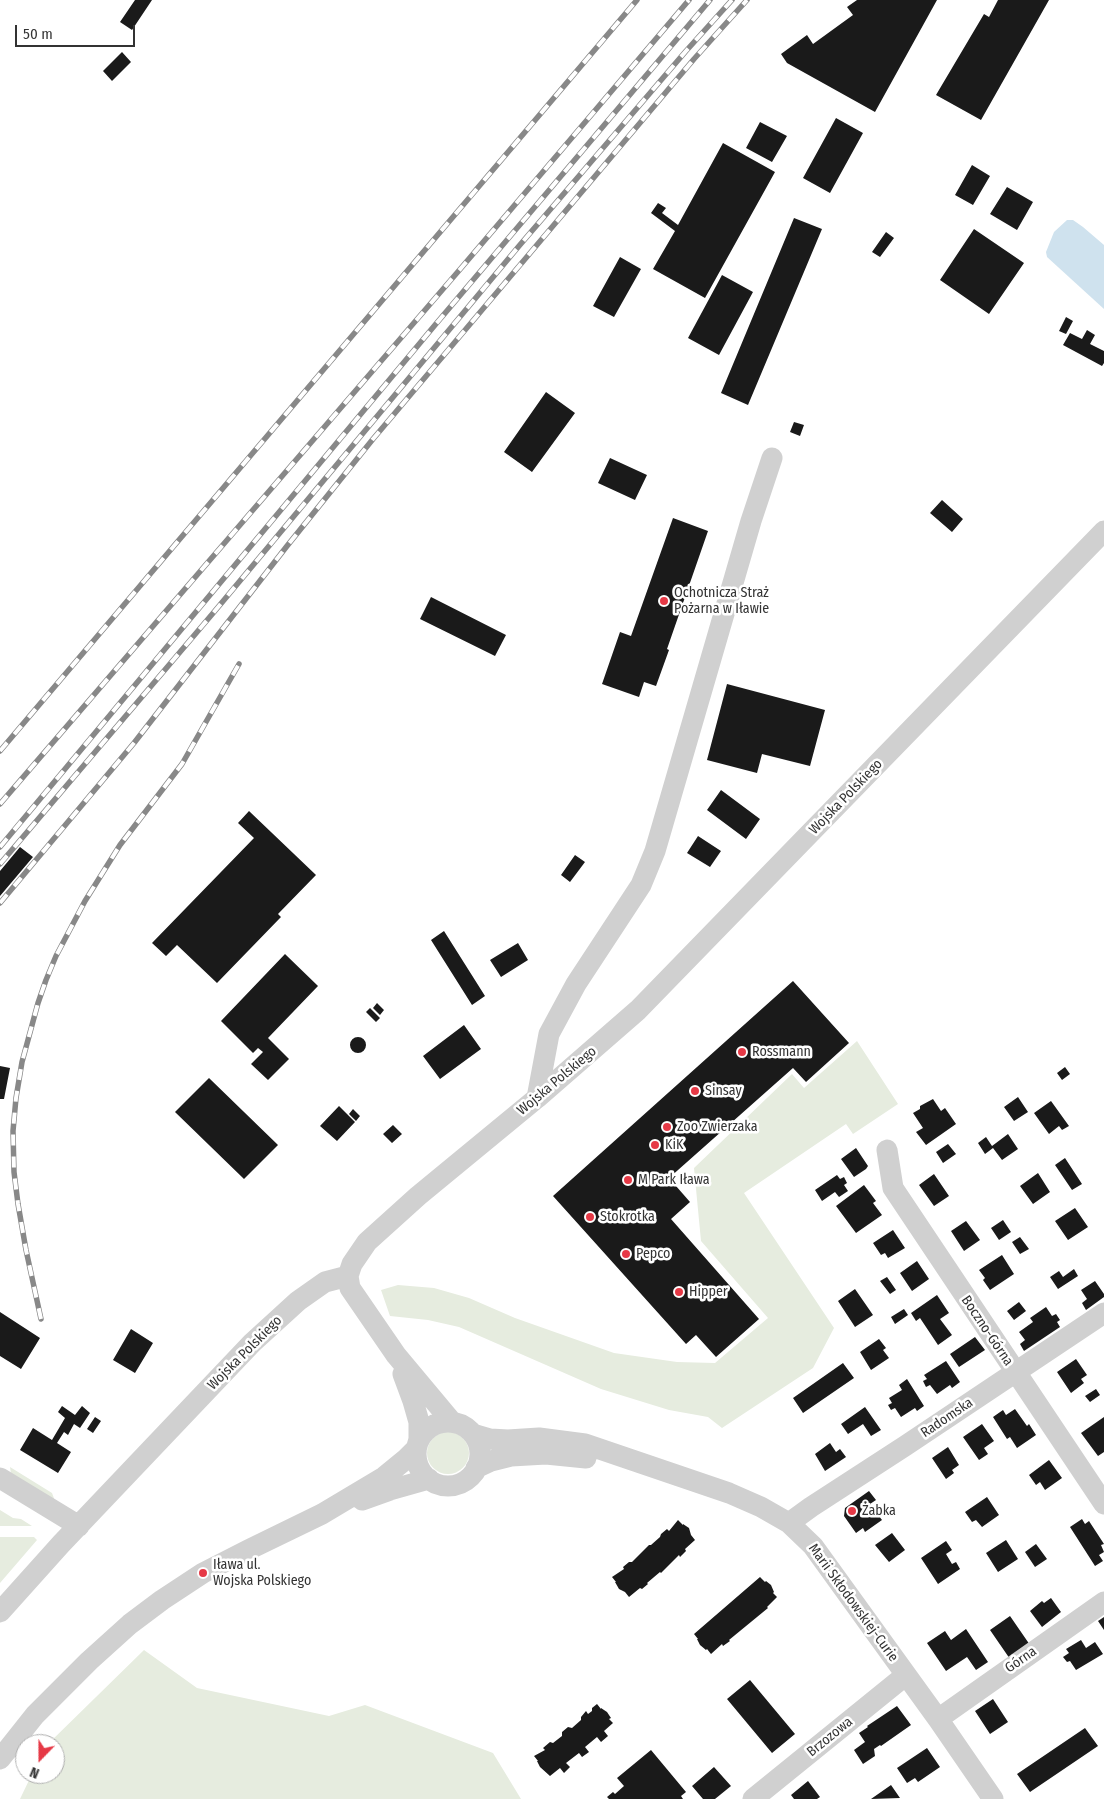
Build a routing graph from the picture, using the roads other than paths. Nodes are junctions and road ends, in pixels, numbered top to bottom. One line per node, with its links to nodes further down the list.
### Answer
1 (772, 458): 3 (street)
2 (1104, 531): 3 (street, Wojska Polskiego)
3 (538, 1098): 5 (street, Wojska Polskiego)
4 (887, 1150): 8 (street, Boczno-Górna)
5 (348, 1276): 7 (street); 19 (street, Wojska Polskiego)
6 (1104, 1313): 8 (street, Radomska)
7 (396, 1356): 9 (street); 11 (street)
8 (1014, 1372): 16 (street, Boczno-Górna); 18 (street, Radomska)
9 (452, 1422): 10 (street); 11 (street)
10 (473, 1434): 12 (street, Marii Skłodowskiej-Curie); 13 (street)
11 (418, 1444): 15 (street); 17 (street)
12 (634, 1461): 13 (street, Marii Skłodowskiej-Curie); 18 (street, Marii Skłodowskiej-Curie)
13 (476, 1468): 15 (street)
14 (0, 1478): 19 (street)
15 (429, 1479): 17 (street)
16 (1104, 1504)
17 (322, 1514): 24 (street)
18 (789, 1523): 22 (street, Marii Skłodowskiej-Curie)
19 (78, 1526): 21 (street, Wojska Polskiego)
20 (1104, 1602): 23 (street, Górna)
21 (0, 1612)
22 (906, 1675): 23 (street, Marii Skłodowskiej-Curie); 25 (street, Brzozowa)
23 (938, 1719): 26 (street, Marii Skłodowskiej-Curie)
24 (0, 1759)
25 (753, 1799)
26 (993, 1799)

